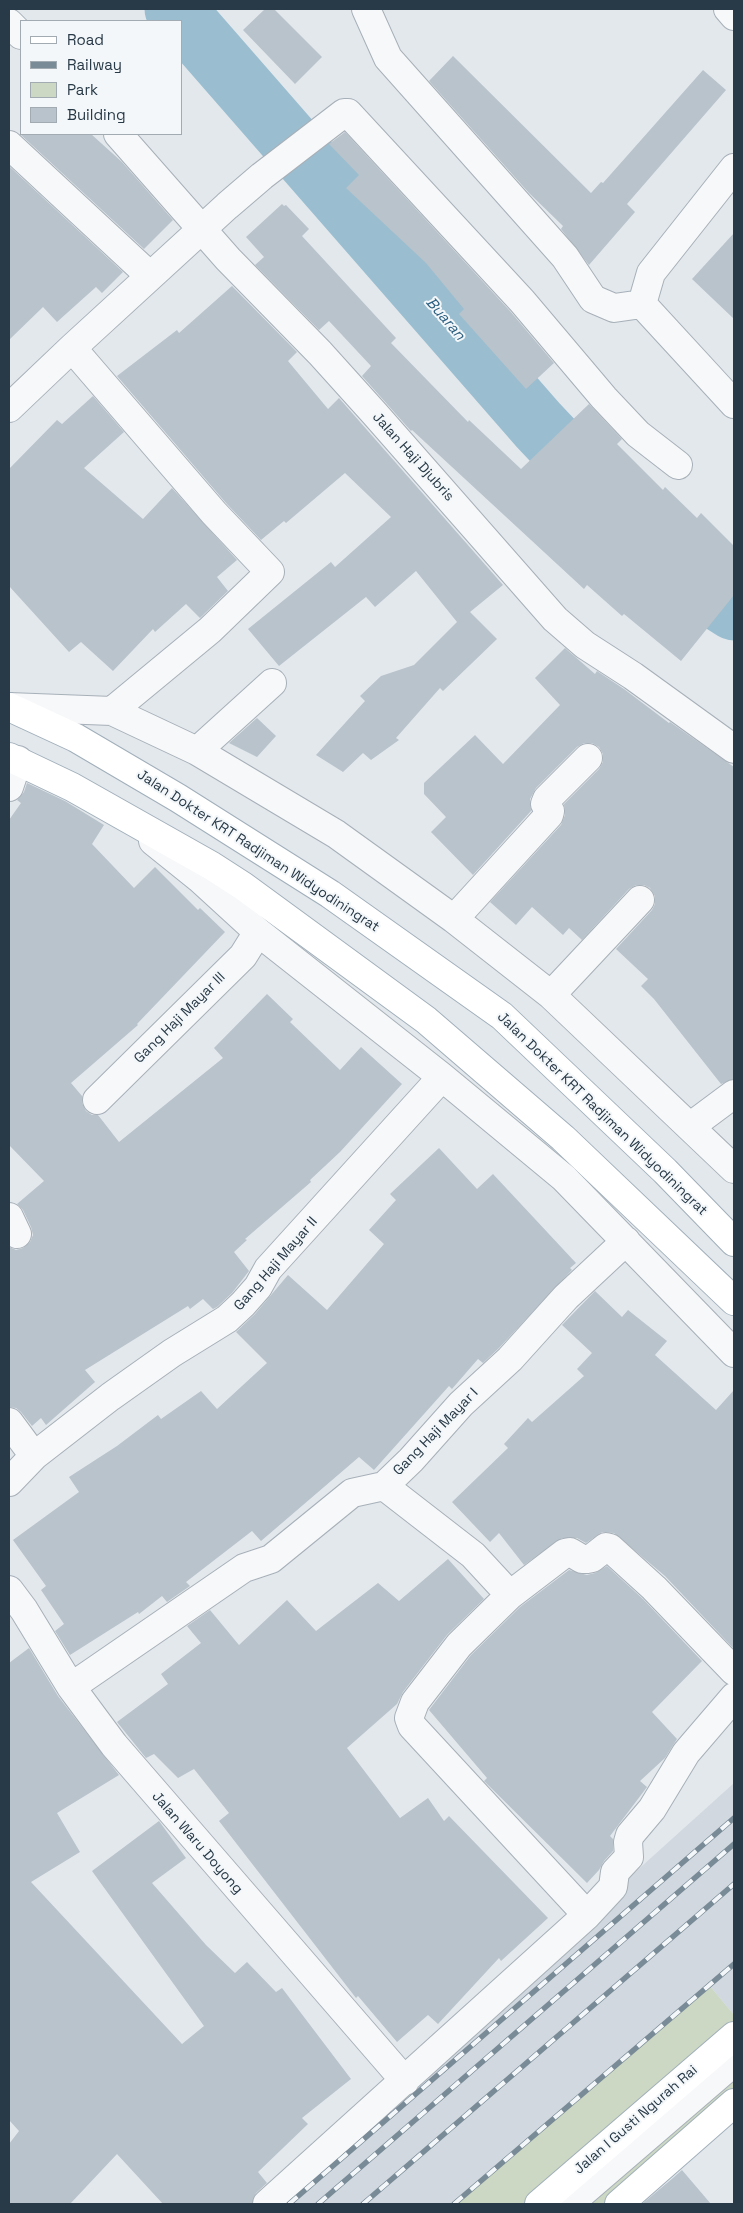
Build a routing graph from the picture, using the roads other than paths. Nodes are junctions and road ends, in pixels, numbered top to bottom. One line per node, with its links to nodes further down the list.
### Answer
1 (366, 9): 11 (street)
2 (728, 9): 3 (street)
3 (734, 16)
4 (9, 23): 5 (street)
5 (20, 34)
6 (119, 135): 9 (street, Jalan Haji Djubris)
7 (9, 145): 10 (street)
8 (734, 168): 11 (street)
9 (203, 229): 10 (street); 15 (street); 19 (street, Jalan Haji Djubris)
10 (150, 276): 12 (street)
11 (642, 304): 13 (street)
12 (72, 348): 14 (street); 18 (street)
13 (734, 404)
14 (9, 408)
15 (678, 465)
16 (272, 683): 20 (street)
17 (9, 707): 18 (street, Jalan Dokter KRT Radjiman Widyodiningrat); 35 (main road, Jalan Dokter KRT Radjiman Widyodiningrat)
18 (112, 711): 20 (street, Jalan Dokter KRT Radjiman Widyodiningrat)
19 (734, 749)
20 (197, 751): 26 (street, Jalan Dokter KRT Radjiman Widyodiningrat)
21 (588, 758): 26 (street)
22 (13, 759): 23 (street); 24 (main road)
23 (9, 787)
24 (113, 810): 27 (street); 36 (main road)
25 (640, 900): 28 (street)
26 (454, 919): 28 (street, Jalan Dokter KRT Radjiman Widyodiningrat)
27 (258, 932): 29 (street); 31 (street, Gang Haji Mayar III)
28 (551, 995): 32 (street, Jalan Dokter KRT Radjiman Widyodiningrat)
29 (442, 1077): 34 (street); 39 (street, Gang Haji Mayar II)
30 (734, 1094): 32 (street)
31 (97, 1100)
32 (691, 1126): 33 (street, Jalan Dokter KRT Radjiman Widyodiningrat)
33 (734, 1169)
34 (626, 1241): 37 (street); 41 (street, Gang Haji Mayar I)
35 (734, 1242)
36 (734, 1301)
37 (734, 1353)
38 (9, 1422): 39 (street)
39 (34, 1456): 40 (street)
40 (9, 1482)
41 (384, 1486): 43 (street); 45 (street, Gang Haji Mayar I)
42 (9, 1590): 45 (street, Jalan Waru Doyong)
43 (510, 1595): 44 (street); 47 (street)
44 (734, 1671)
45 (71, 1686): 50 (street, Jalan Waru Doyong)
46 (734, 1697): 47 (street)
47 (587, 1915): 50 (street)
48 (734, 2036): 53 (main road, Jalan I Gusti Ngurah Rai)
49 (734, 2062): 54 (street)
50 (405, 2081): 52 (street)
51 (734, 2103): 55 (main road)
52 (267, 2204)
53 (539, 2204)
54 (569, 2204)
55 (619, 2204)

